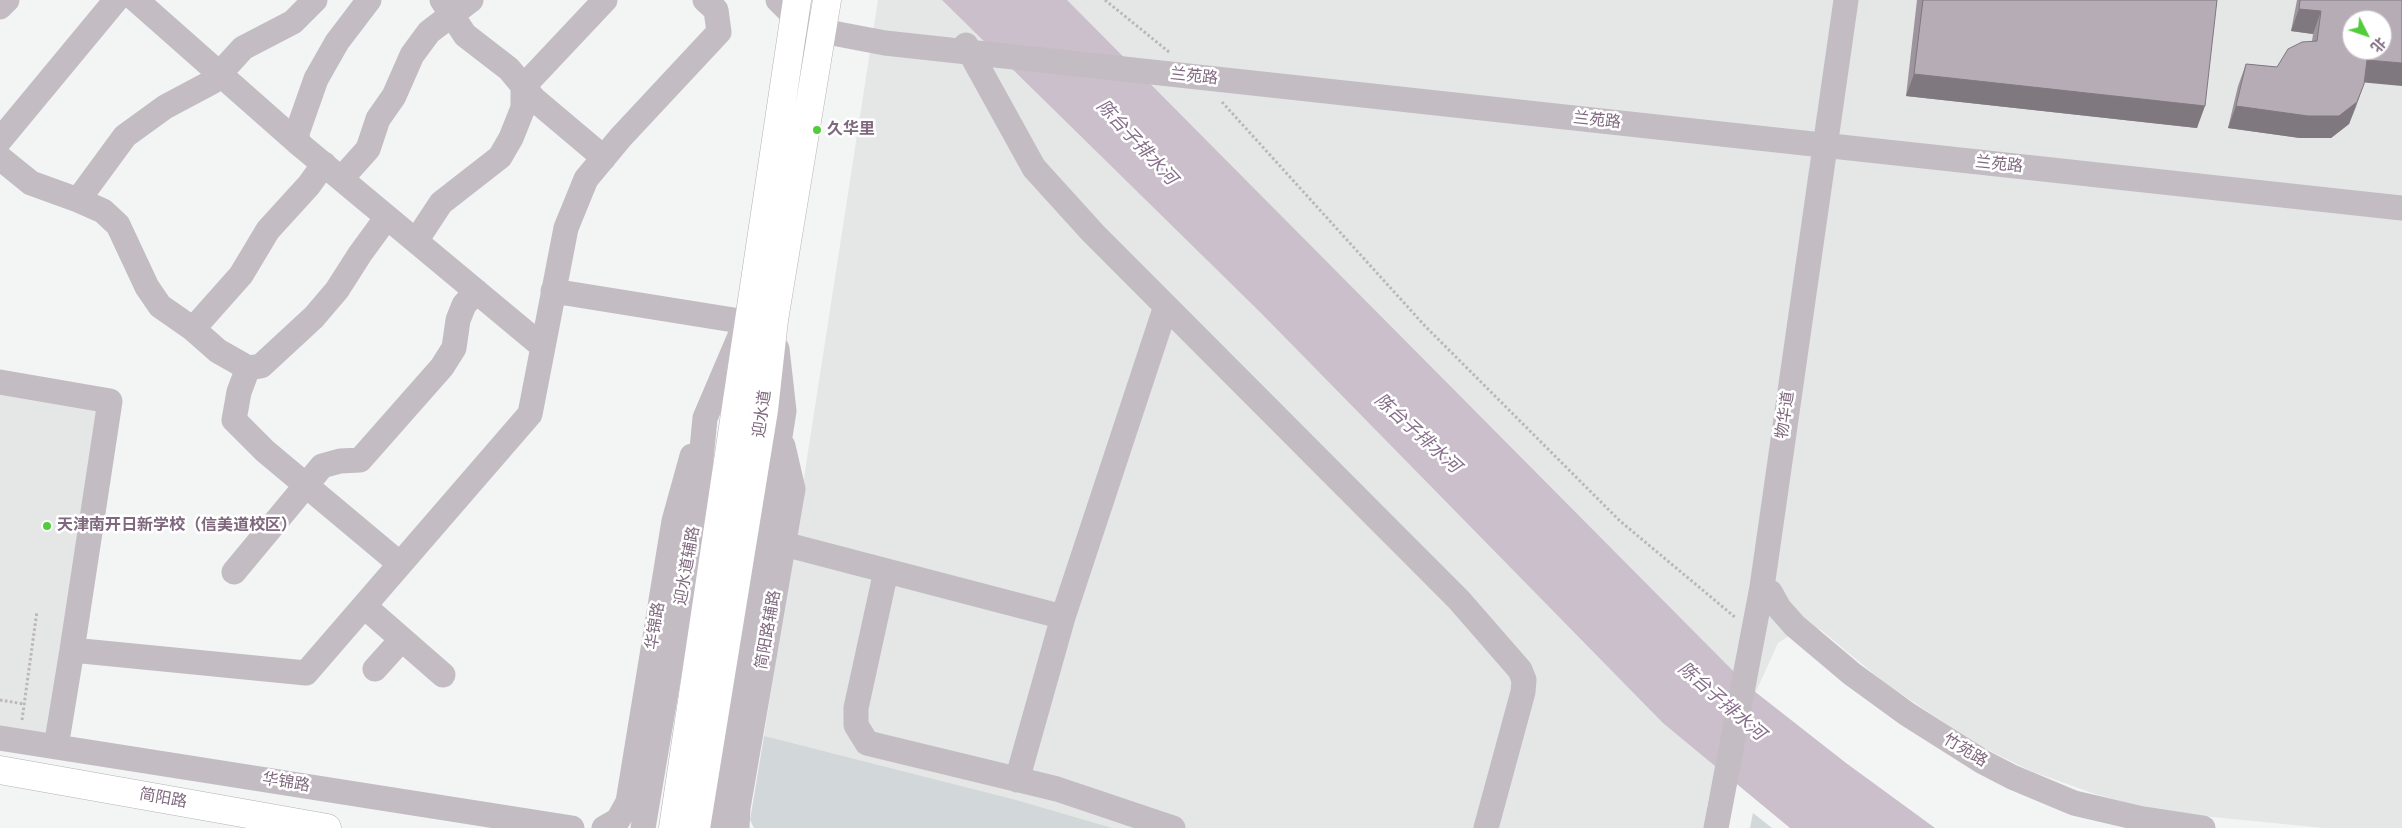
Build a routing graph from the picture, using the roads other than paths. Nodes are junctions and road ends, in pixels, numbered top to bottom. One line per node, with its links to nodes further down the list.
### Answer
1 (7, 0): 11 (street)
2 (136, 0): 14 (street); 16 (street)
3 (315, 0): 14 (street)
4 (369, 0): 17 (street)
5 (604, 0): 15 (street)
6 (705, 0): 20 (street)
7 (1846, 0): 18 (street, 物华道)
8 (1860, 0): 18 (street, 物华道)
9 (794, 3): 12 (street, 兰苑路); 30 (main road, 迎水道)
10 (455, 5): 15 (street); 21 (street)
11 (0, 7)
12 (827, 12): 13 (street, 兰苑路); 30 (main road, 迎水道)
13 (976, 50): 18 (street, 兰苑路); 29 (street)
14 (219, 75): 17 (street); 22 (street)
15 (523, 87): 20 (street); 26 (street)
16 (0, 140)
17 (298, 143): 21 (street)
18 (1832, 143): 23 (street, 兰苑路); 24 (street, 兰苑路); 42 (street, 物华道)
19 (0, 158): 22 (street)
20 (604, 158): 28 (street)
21 (333, 171): 25 (street); 31 (street)
22 (78, 200): 31 (street)
23 (2402, 201)
24 (2402, 208)
25 (387, 216): 26 (street); 33 (street)
26 (416, 241): 27 (street)
27 (476, 290): 32 (street); 37 (street)
28 (554, 291): 30 (street); 32 (street)
29 (1166, 306): 44 (street); 64 (street)
30 (757, 318): 35 (street, 迎水道辅路); 36 (street); 59 (main road, 迎水道); 60 (main road, 迎水道)
31 (193, 329): 33 (street)
32 (543, 347): 39 (street)
33 (248, 368): 37 (street)
34 (0, 382): 46 (street)
35 (706, 418): 57 (street, 华锦路); 58 (street, 迎水道辅路)
36 (780, 433): 38 (street, 简阳路辅路); 61 (street)
37 (308, 486): 39 (street); 40 (street)
38 (784, 544): 41 (street); 62 (street, 简阳路辅路)
39 (400, 564): 43 (street)
40 (234, 572)
41 (886, 572): 44 (street); 53 (street)
42 (1767, 595): 47 (street, 物华道); 47 (street, 物华道); 67 (street, 竹苑路); 68 (street, 竹苑路)
43 (364, 606): 45 (street); 46 (street)
44 (1063, 617): 53 (street)
45 (402, 639): 48 (street); 49 (street)
46 (72, 650): 51 (street)
47 (1753, 663): 54 (street, 物华道)
48 (375, 670)
49 (443, 675)
50 (10, 739): 51 (street, 华锦路)
51 (56, 747): 56 (street, 华锦路)
52 (0, 770): 55 (main road, 简阳路)
53 (1017, 780): 63 (street)
54 (1728, 797): 65 (street, 物华道); 66 (street, 物华道)
55 (327, 828)
56 (572, 828)
57 (604, 828)
58 (643, 828)
59 (672, 828)
60 (696, 828)
61 (718, 828)
62 (737, 828)
63 (1173, 828)
64 (1486, 828)
65 (1716, 828)
66 (1730, 828)
67 (2139, 828)
68 (2203, 828)

